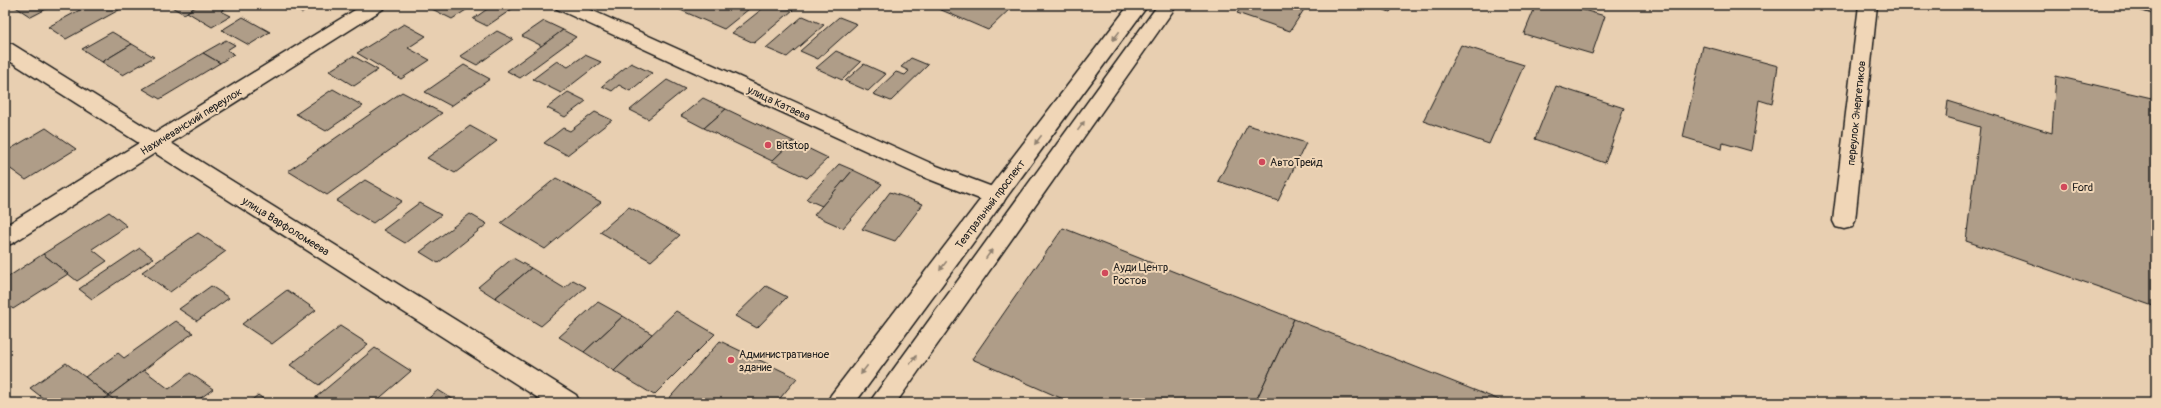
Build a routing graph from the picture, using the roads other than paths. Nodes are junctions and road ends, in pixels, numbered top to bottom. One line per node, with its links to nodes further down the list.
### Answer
1 (376, 5): 9 (street, Нахичеванский переулок)
2 (564, 5): 10 (street, улица Катаева)
3 (1139, 5): 10 (street, Театральный проспект, one-way to 10)
4 (1168, 5): 15 (street, one-way to 4)
5 (1868, 5): 11 (street, переулок Энергетиков)
6 (2146, 5): 7 (street)
7 (2156, 8)
8 (5, 49): 9 (street, улица Варфоломеева)
9 (156, 143): 12 (street, Нахичеванский переулок); 13 (street, улица Варфоломеева)
10 (995, 197): 14 (street, Театральный проспект, one-way to 14)
11 (1844, 220)
12 (5, 237)
13 (567, 403)
14 (840, 403)
15 (882, 403)

